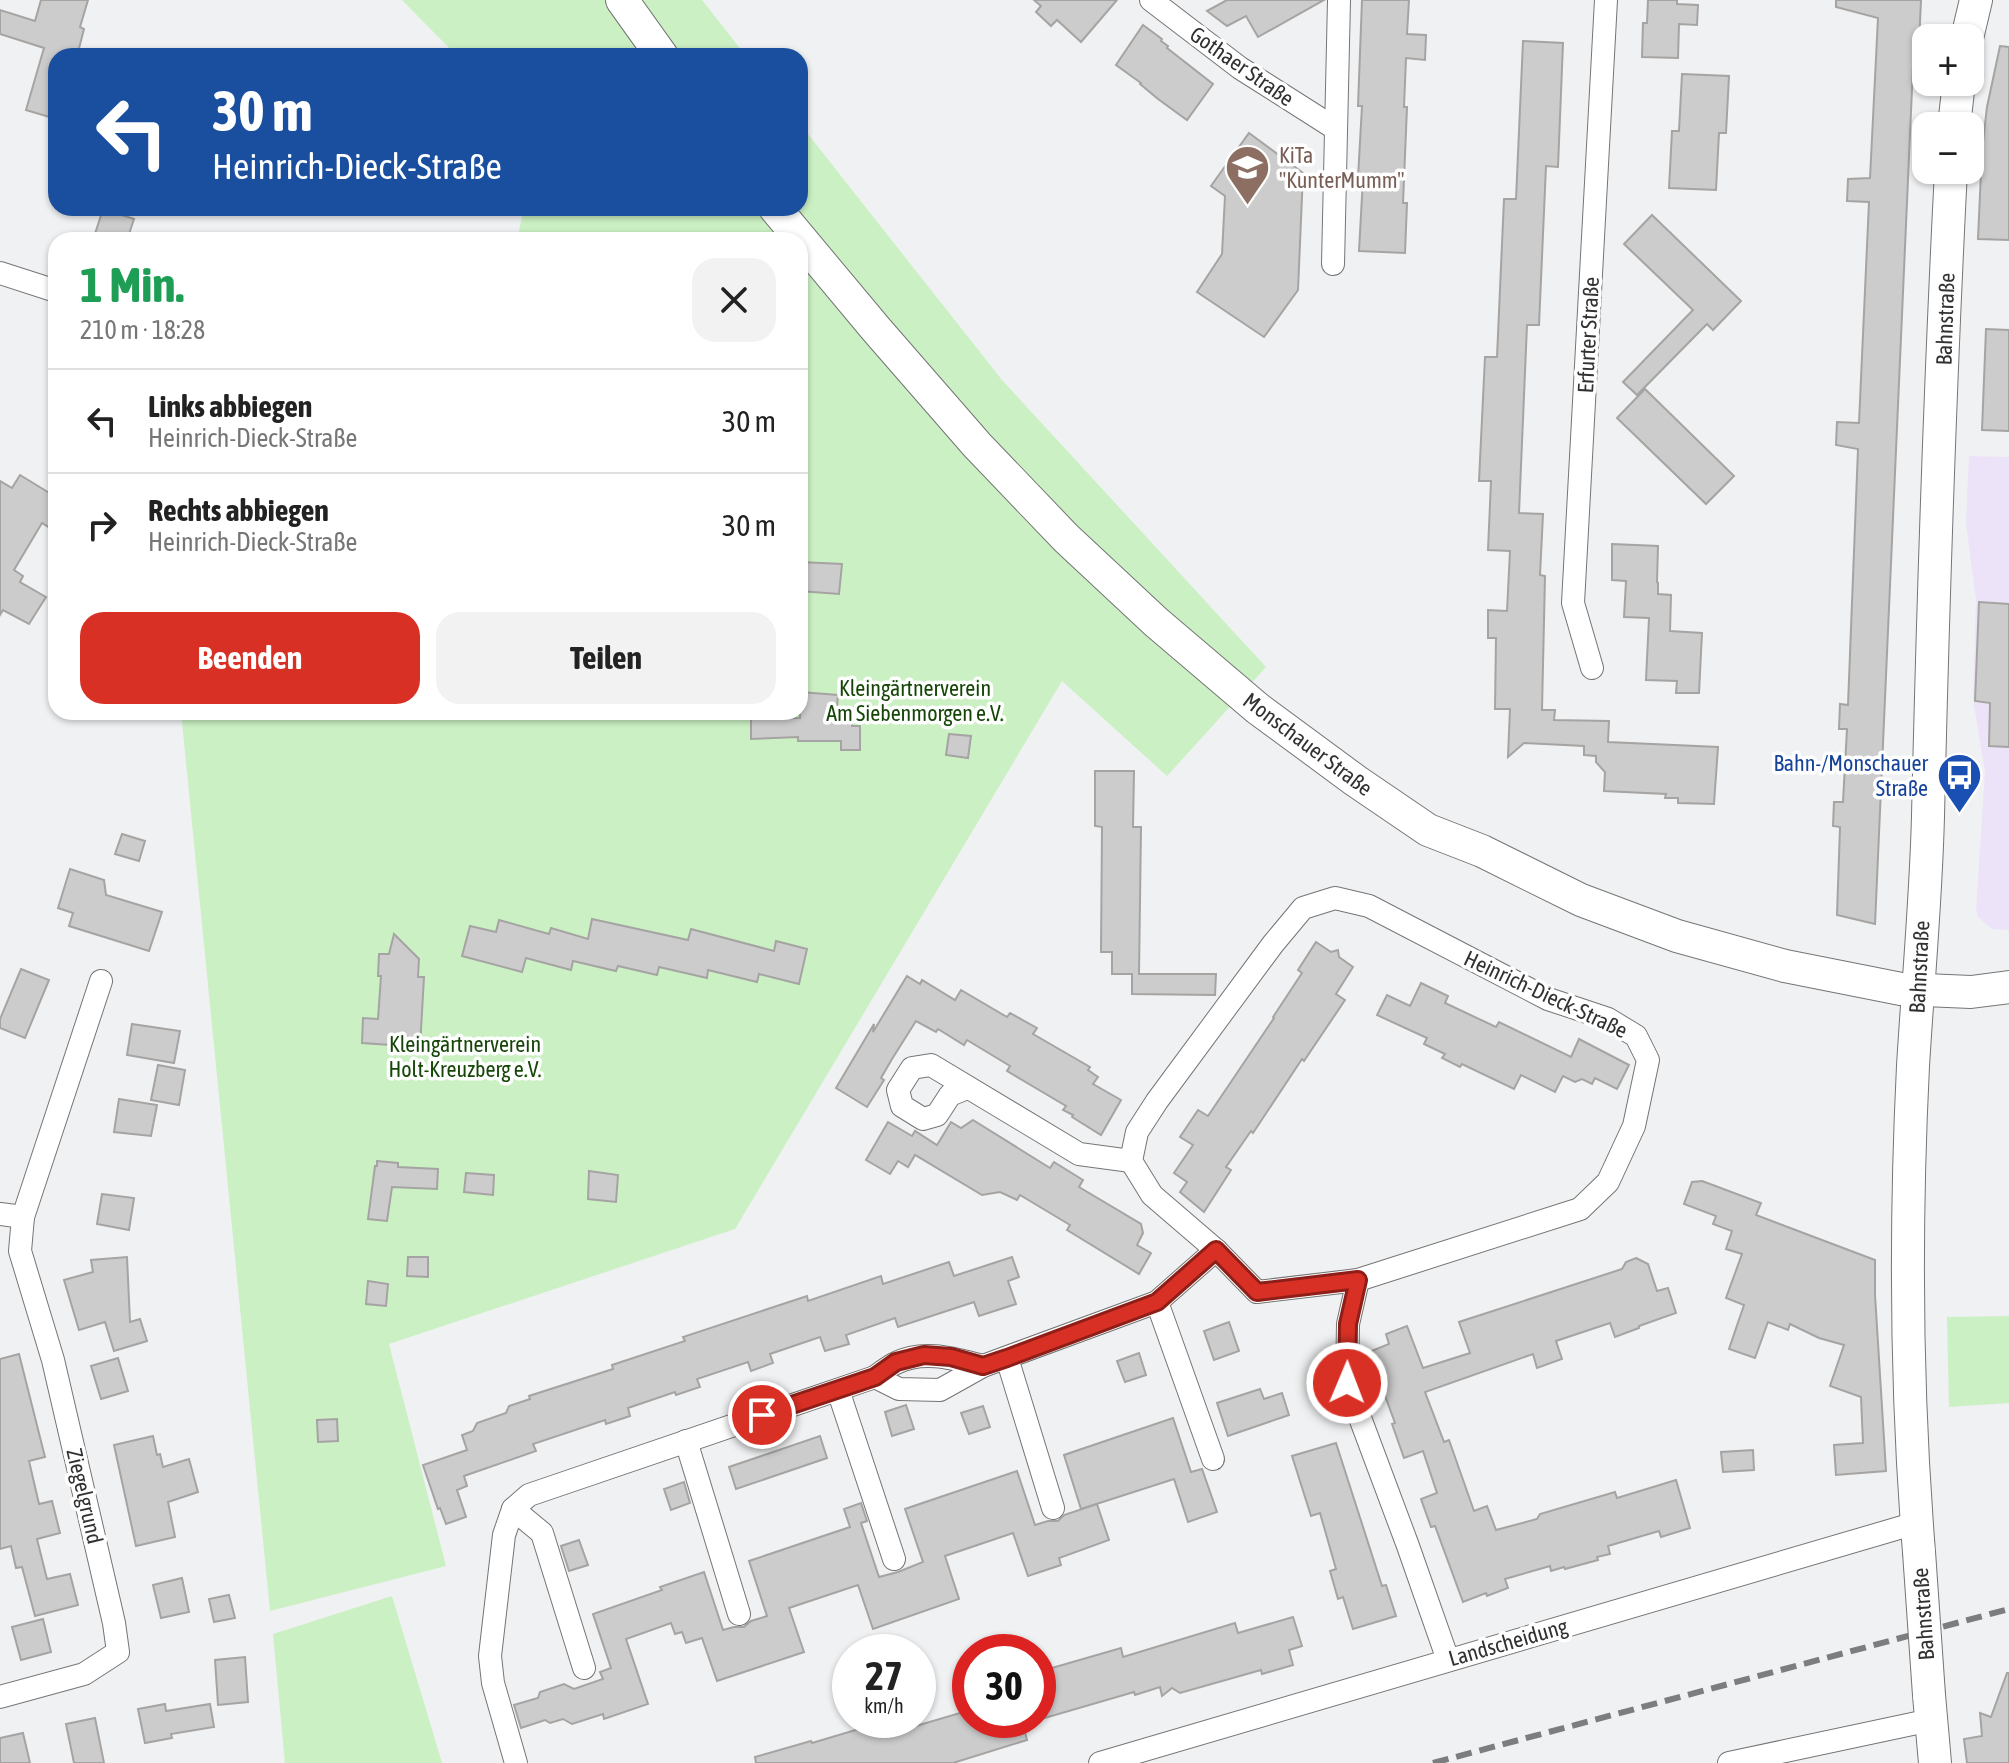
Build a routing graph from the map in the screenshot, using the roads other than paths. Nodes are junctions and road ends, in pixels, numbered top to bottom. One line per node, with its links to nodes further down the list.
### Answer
1 (622, 0): 7 (street)
2 (1151, 0): 8 (street, Gothaer Straße)
3 (1339, 0): 8 (street)
4 (1606, 0): 16 (street, Erfurter Straße)
5 (1976, 0): 6 (street)
6 (1970, 24)
7 (656, 48)
8 (1336, 129): 13 (street)
9 (1950, 184): 19 (street, Bahnstraße)
10 (782, 216): 11 (street, Monschauer Straße)
11 (795, 232)
12 (808, 248): 19 (street, Monschauer Straße)
13 (1333, 264)
14 (0, 273): 15 (street)
15 (48, 288)
16 (1592, 668)
17 (101, 981): 23 (street, Ziegelgrund)
18 (2009, 987): 19 (street, Monschauer Straße)
19 (1919, 991): 35 (street, Bahnstraße)
20 (967, 1088): 21 (street)
21 (1131, 1161): 24 (street, Heinrich-Dieck-Straße); 25 (street, Heinrich-Dieck-Straße)
22 (0, 1214): 23 (street)
23 (23, 1217): 40 (street, Ziegelgrund)
24 (1216, 1250): 25 (street, Heinrich-Dieck-Straße); 26 (street)
25 (1358, 1280): 38 (street)
26 (1157, 1302): 27 (street); 32 (street)
27 (1007, 1358): 28 (street); 33 (street)
28 (983, 1366): 29 (street); 29 (street)
29 (875, 1377): 30 (street)
30 (838, 1390): 31 (street); 36 (street)
31 (686, 1441): 34 (street); 37 (street)
32 (1213, 1459)
33 (1053, 1508)
34 (513, 1509): 39 (street); 42 (street)
35 (1918, 1538): 38 (street, Landscheidung); 41 (street, Bahnstraße, bridge)
36 (894, 1559)
37 (739, 1614)
38 (1448, 1660): 43 (street, Landscheidung)
39 (584, 1668)
40 (0, 1697)
41 (1930, 1708): 44 (street); 45 (street, Bahnstraße)
42 (516, 1763)
43 (1100, 1763)
44 (1729, 1763)
45 (1935, 1763)

